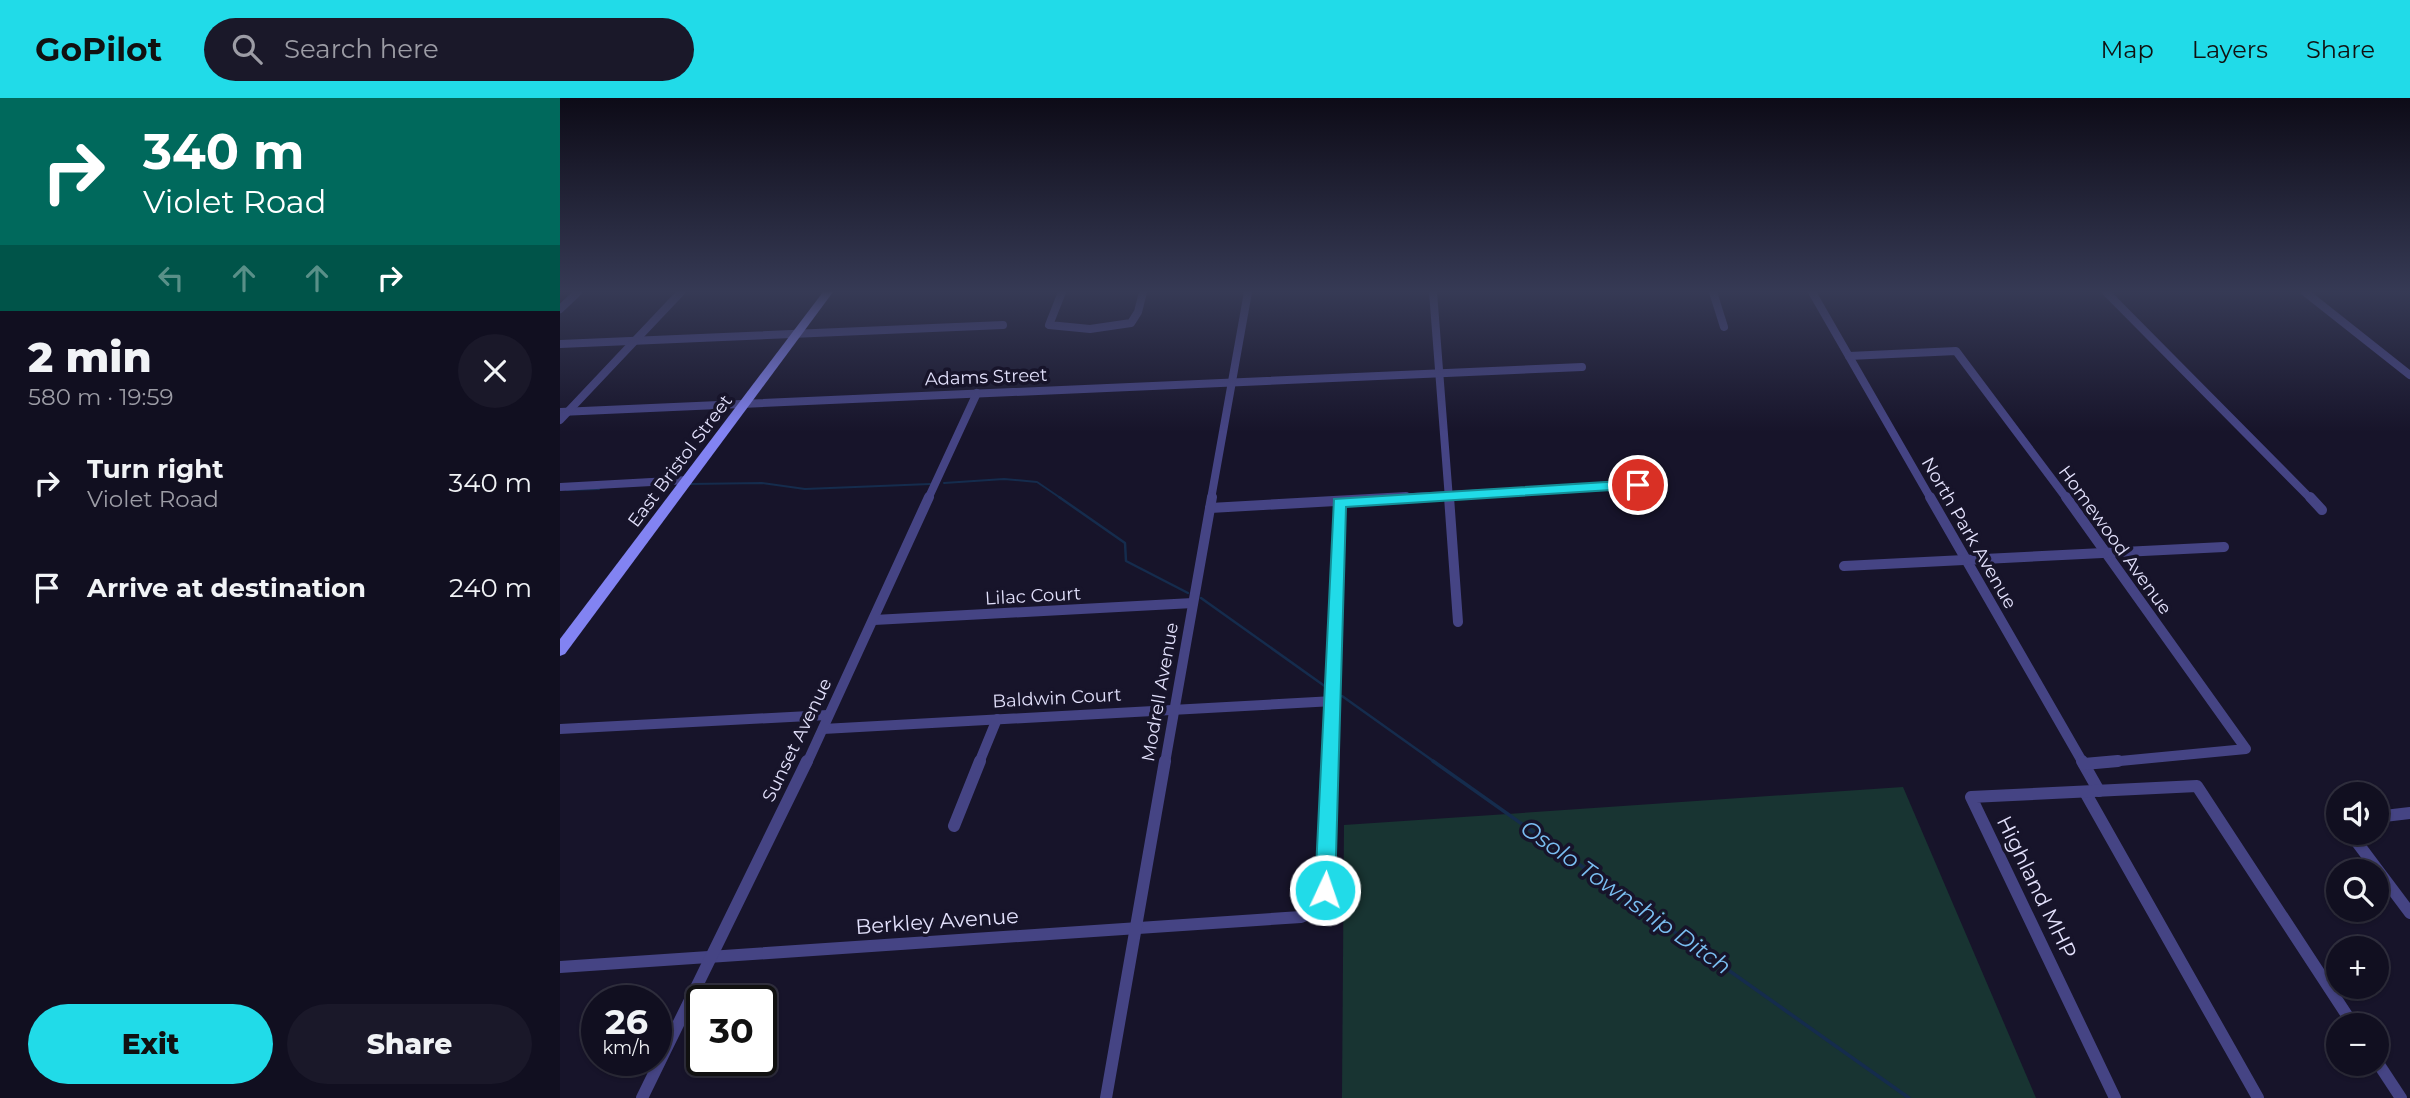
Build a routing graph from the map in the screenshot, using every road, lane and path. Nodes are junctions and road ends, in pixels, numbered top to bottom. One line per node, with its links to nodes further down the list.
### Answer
1 (637, 339): 9 (street)
2 (701, 339): 9 (street)
3 (793, 339): 17 (main road, East Bristol Street)
4 (1240, 339): 15 (street, Modrell Avenue)
5 (1436, 339): 13 (street)
6 (1839, 339): 11 (street, North Park Avenue)
7 (2152, 339): 26 (street)
8 (2364, 339): 14 (street)
9 (634, 342): 10 (street); 18 (street)
10 (560, 344)
11 (1849, 356): 28 (street, Homewood Avenue); 29 (street, North Park Avenue)
12 (1582, 367): 13 (street, Adams Street)
13 (1438, 373): 15 (street, Adams Street); 23 (street)
14 (2410, 375)
15 (1232, 382): 16 (street, Adams Street); 25 (street, Modrell Avenue)
16 (976, 393): 17 (street, Adams Street); 32 (street, Sunset Avenue)
17 (746, 403): 18 (street, Adams Street); 20 (main road, East Bristol Street)
18 (564, 412): 19 (street)
19 (560, 420)
20 (688, 480): 22 (street); 34 (main road, East Bristol Street)
21 (1638, 485): 23 (street)
22 (560, 486)
23 (1450, 496): 24 (street); 33 (street)
24 (1339, 502): 25 (street); 35 (street)
25 (1210, 508): 31 (street, Modrell Avenue)
26 (2322, 510)
27 (2224, 547): 28 (street)
28 (2107, 552): 29 (street); 41 (street, Homewood Avenue)
29 (1967, 561): 30 (street); 41 (street, North Park Avenue)
30 (1844, 566)
31 (1193, 603): 32 (street, Lilac Court); 36 (street, Modrell Avenue)
32 (874, 620): 37 (street, Sunset Avenue)
33 (1458, 622)
34 (560, 650)
35 (1334, 701): 36 (street, Baldwin Court); 49 (street, Berkley Avenue)
36 (1176, 709): 38 (street, Baldwin Court); 49 (street, Modrell Avenue)
37 (828, 715): 39 (street); 40 (street, Sunset Avenue)
38 (997, 719): 40 (street, Baldwin Court); 46 (street)
39 (560, 729)
40 (823, 729): 50 (street, Sunset Avenue)
41 (2084, 764): 42 (street, North Park Avenue)
42 (2099, 791): 43 (street, Highland MHP); 52 (street, Highland MHP)
43 (2085, 792): 56 (street, Highland MHP); 57 (street)
44 (2409, 815): 45 (street)
45 (2389, 816)
46 (954, 826)
47 (2359, 845): 48 (street)
48 (2410, 914)
49 (1135, 928): 50 (street, Berkley Avenue); 55 (street, Modrell Avenue)
50 (711, 956): 51 (street, Berkley Avenue); 54 (street, Sunset Avenue)
51 (560, 967)
52 (2345, 1013)
53 (2387, 1076): 58 (street)
54 (642, 1098)
55 (1105, 1098)
56 (2115, 1098)
57 (2258, 1098)
58 (2401, 1098)

